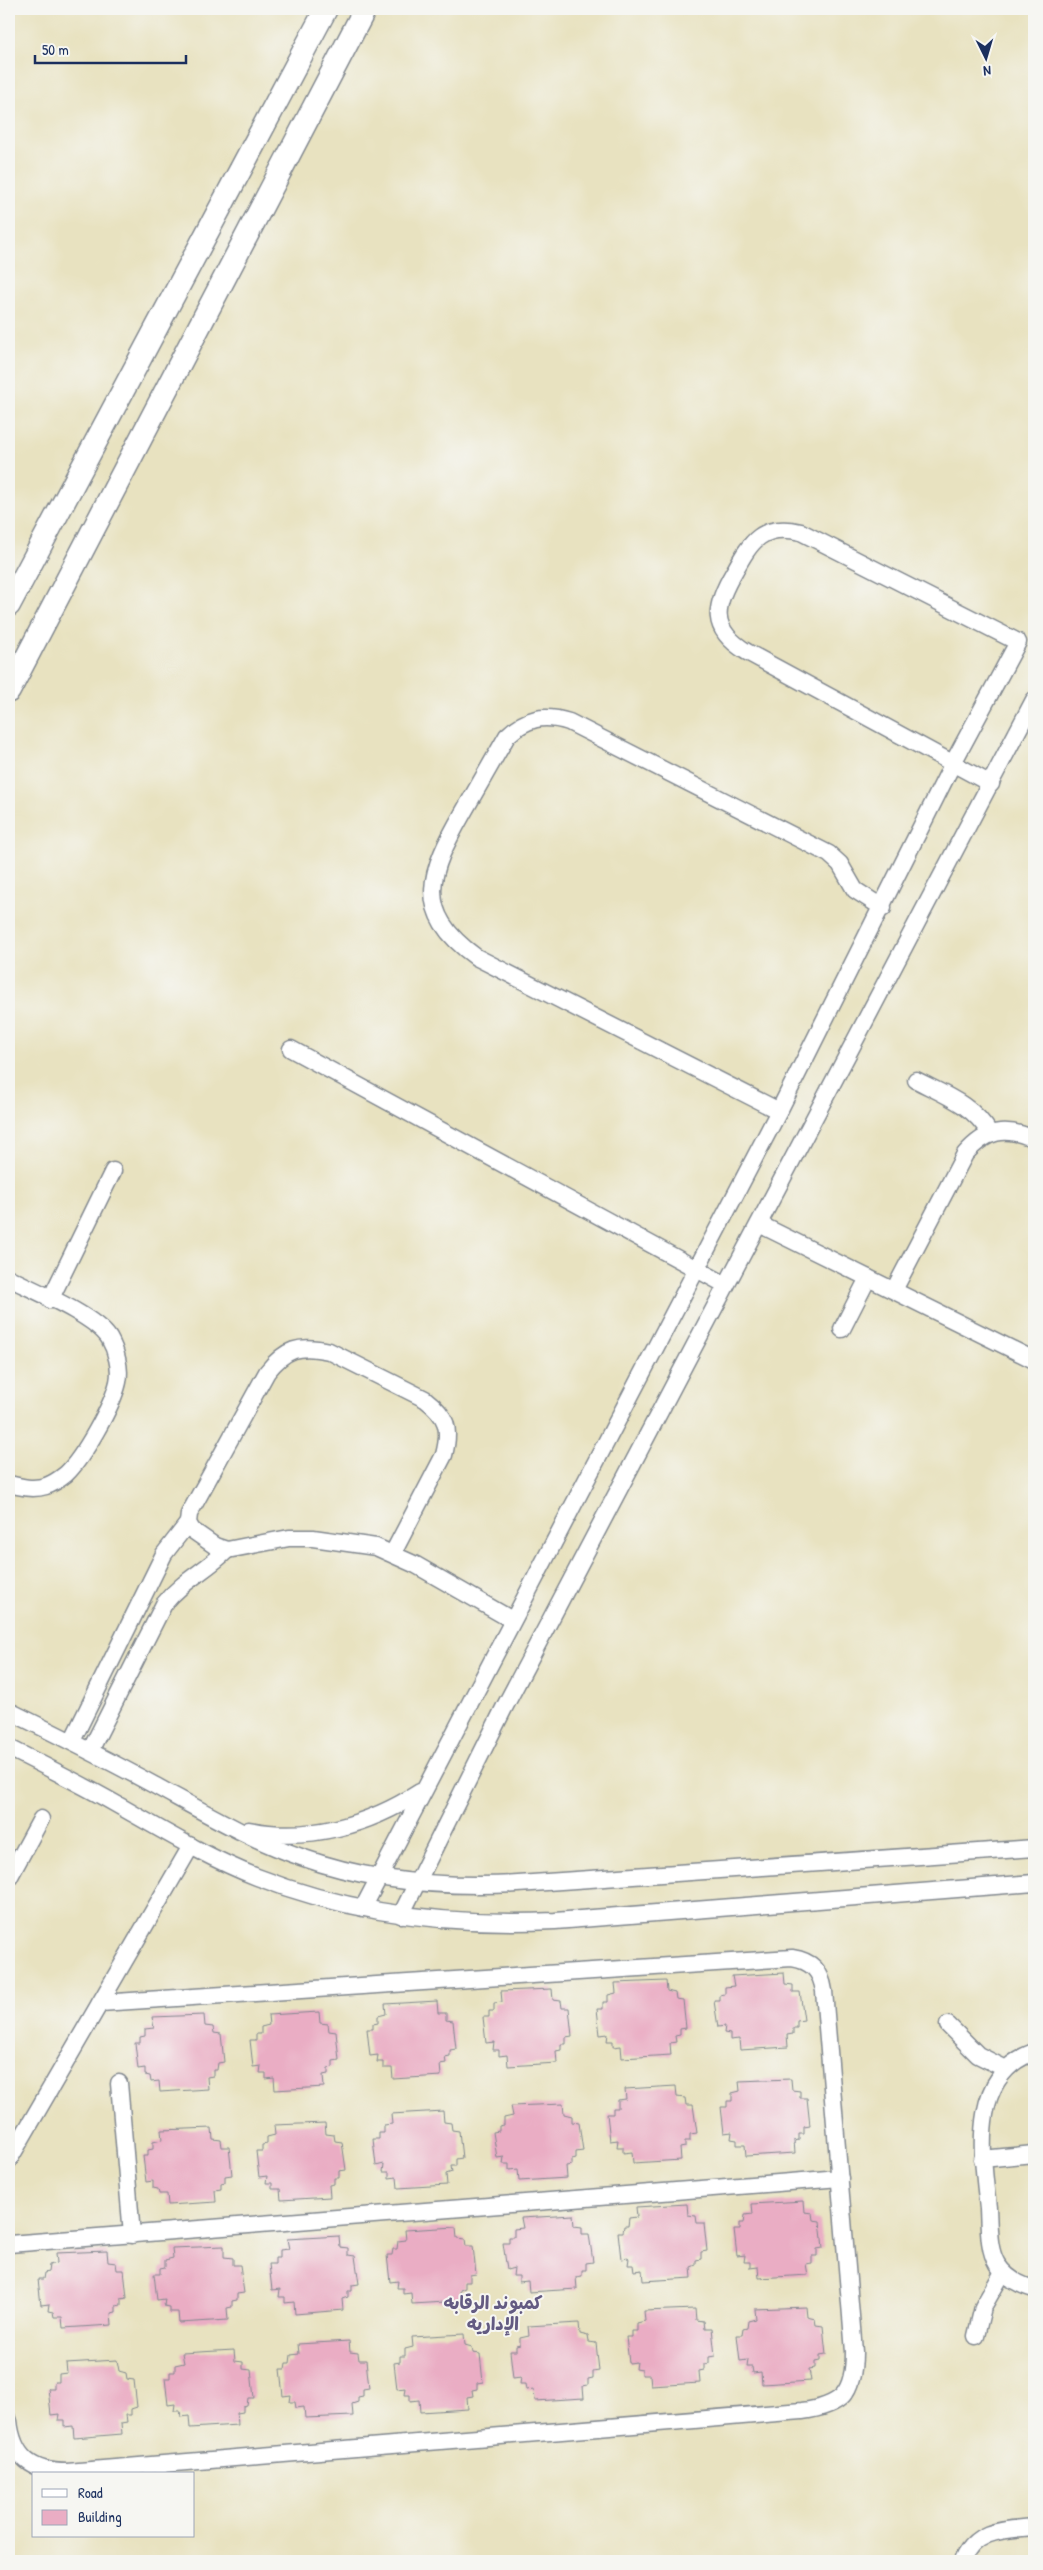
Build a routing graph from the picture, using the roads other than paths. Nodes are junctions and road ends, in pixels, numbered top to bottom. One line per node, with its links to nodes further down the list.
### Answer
1 (326, 9): 3 (street)
2 (364, 9): 4 (street)
3 (9, 605)
4 (9, 691)
5 (1034, 700): 7 (street)
6 (954, 763): 6 (street); 7 (street); 8 (street)
7 (991, 784): 15 (street)
8 (883, 908): 11 (street); 11 (street)
9 (291, 1049): 16 (street)
10 (916, 1080): 12 (street)
11 (779, 1111): 16 (street)
12 (990, 1134): 13 (street); 20 (street)
13 (1034, 1139)
14 (113, 1170): 21 (street)
15 (759, 1224): 18 (street); 19 (street)
16 (696, 1269): 19 (street); 28 (street)
17 (9, 1278): 21 (street)
18 (868, 1278): 20 (street); 22 (street)
19 (726, 1286): 40 (street)
20 (894, 1290): 23 (street)
21 (50, 1300): 24 (street)
22 (842, 1329)
23 (1034, 1360)
24 (9, 1484)
25 (188, 1522): 26 (street); 27 (street); 30 (street)
26 (227, 1550): 27 (street); 32 (street)
27 (393, 1553): 28 (street)
28 (512, 1620): 33 (street)
29 (9, 1711): 30 (street)
30 (72, 1741): 32 (street)
31 (9, 1748): 36 (street)
32 (90, 1751): 35 (street)
33 (422, 1791): 35 (street); 39 (street)
34 (42, 1819): 38 (street)
35 (230, 1827): 39 (street)
36 (191, 1846): 42 (street); 44 (street)
37 (1034, 1848): 40 (street)
38 (9, 1878)
39 (378, 1878): 40 (street); 42 (street)
40 (416, 1883): 43 (street)
41 (1034, 1883): 43 (street)
42 (362, 1908): 43 (street)
43 (400, 1915)
44 (100, 2002): 51 (street); 52 (street)
45 (948, 2025): 47 (street)
46 (1034, 2052): 47 (street)
47 (1006, 2069): 50 (street)
48 (119, 2083): 53 (street)
49 (1034, 2154): 50 (street)
50 (982, 2159): 55 (street)
51 (9, 2160)
52 (840, 2178): 53 (street); 58 (street)
53 (132, 2234): 54 (street)
54 (9, 2244)
55 (1003, 2272): 56 (street); 57 (street)
56 (1034, 2289)
57 (976, 2336)
58 (9, 2421)
59 (1034, 2527): 60 (street)
60 (962, 2561)

